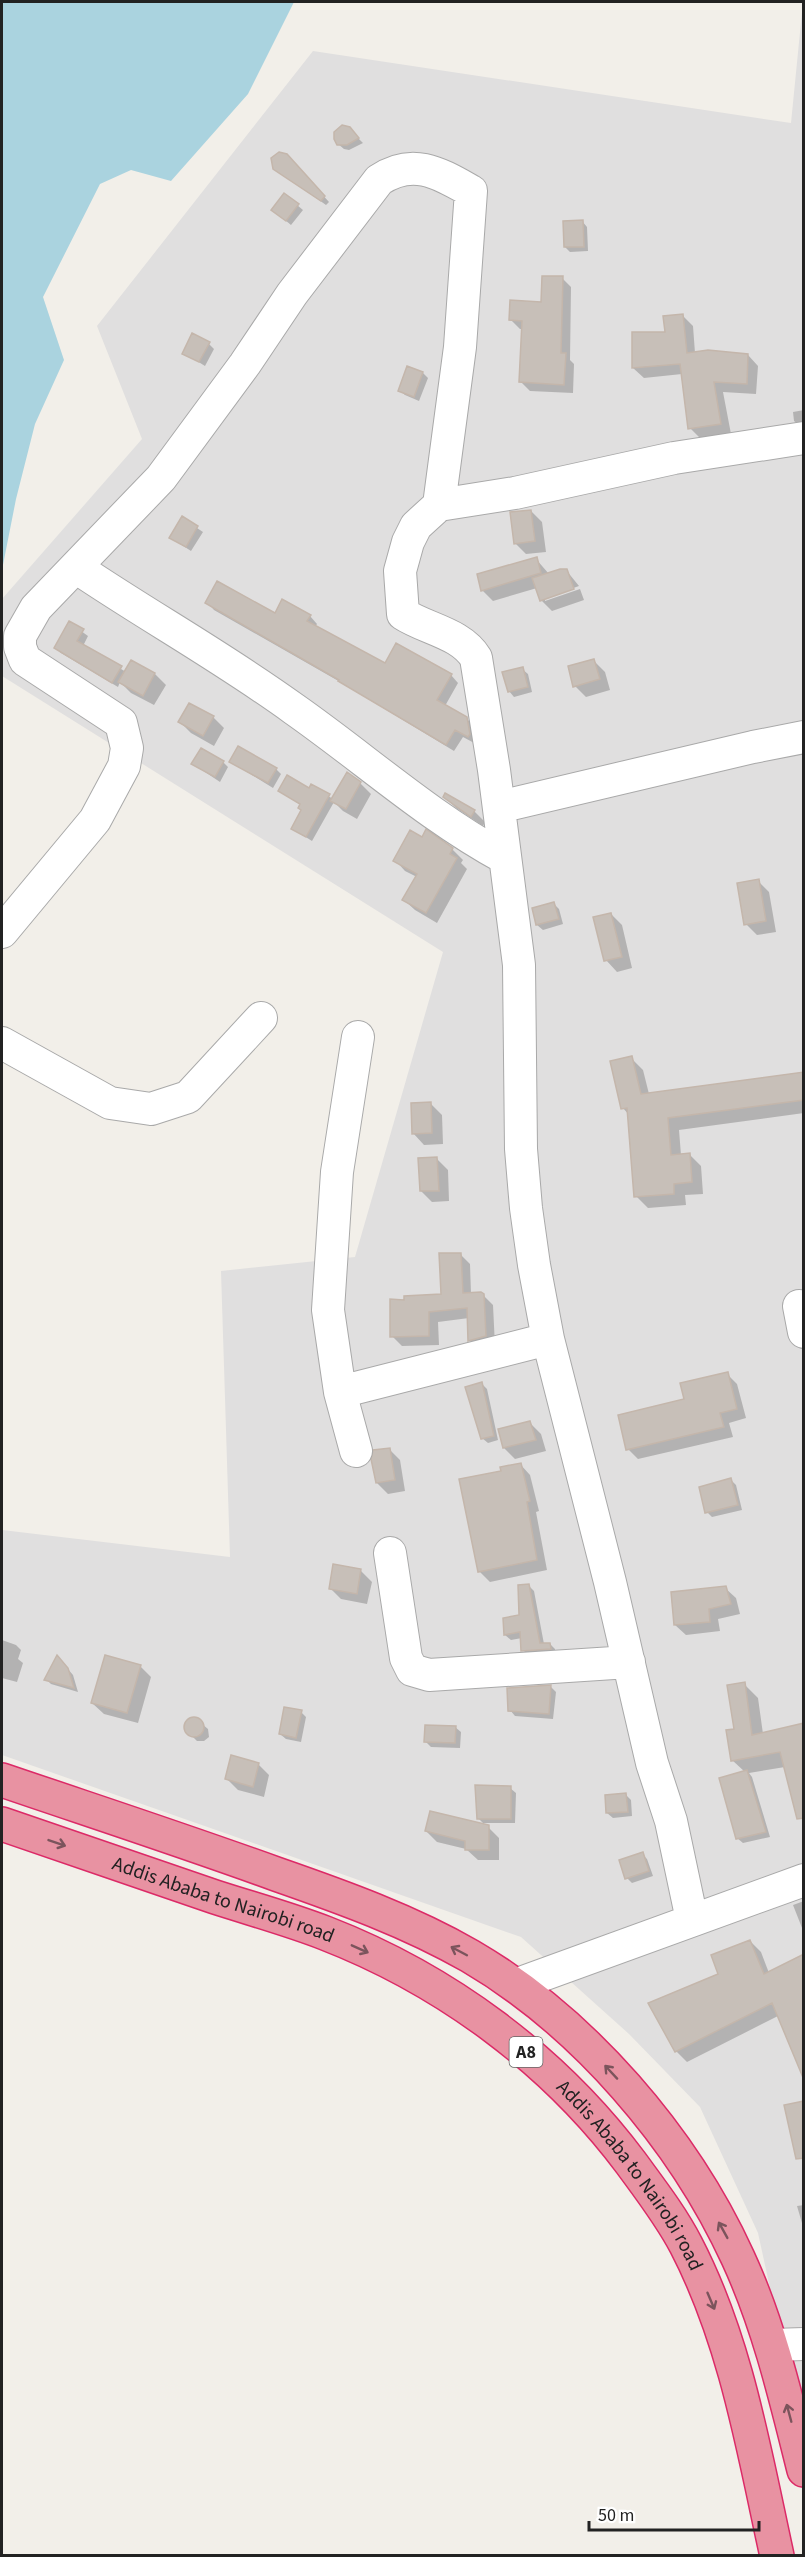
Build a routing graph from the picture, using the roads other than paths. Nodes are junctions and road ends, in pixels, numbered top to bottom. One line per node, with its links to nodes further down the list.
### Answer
1 (804, 438): 2 (street)
2 (439, 506): 3 (street); 5 (street)
3 (77, 568): 6 (street); 7 (street)
4 (804, 737): 5 (street)
5 (499, 807): 6 (street)
6 (505, 858): 11 (street)
7 (2, 932)
8 (261, 1018): 10 (street)
9 (358, 1037): 12 (street)
10 (2, 1044)
11 (548, 1339): 12 (street); 15 (street)
12 (340, 1392): 13 (street)
13 (356, 1451)
14 (390, 1553): 15 (street)
15 (629, 1662): 19 (street)
16 (2, 1780): 20 (highway, Addis Ababa to Nairobi road / A8, one-way to 16)
17 (2, 1824): 23 (highway, Addis Ababa to Nairobi road / A8, one-way to 23)
18 (804, 1880): 19 (street)
19 (692, 1920): 20 (street)
20 (515, 1985): 21 (highway, Addis Ababa to Nairobi road / A8, one-way to 20)
21 (788, 2345): 22 (highway, Addis Ababa to Nairobi road / A8, one-way to 21)
22 (804, 2470)
23 (777, 2556)

